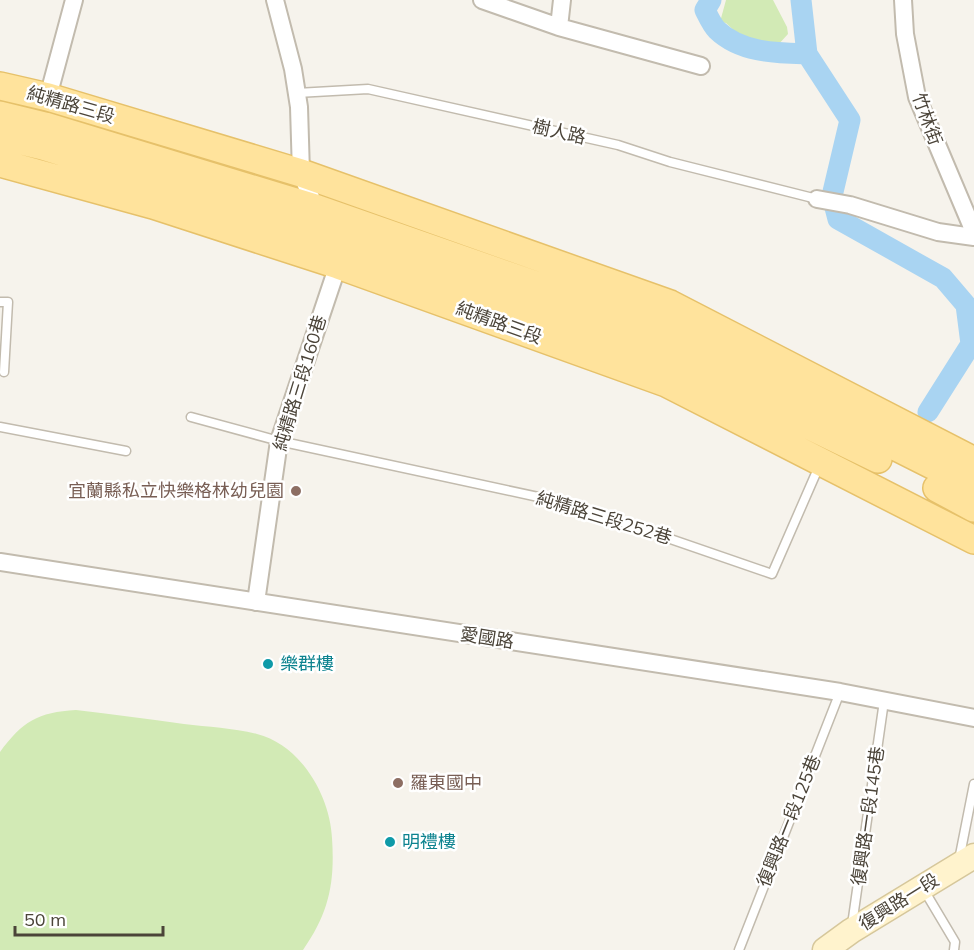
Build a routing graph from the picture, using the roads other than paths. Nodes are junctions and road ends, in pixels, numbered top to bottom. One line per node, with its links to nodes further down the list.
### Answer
1 (74, 0): 10 (street)
2 (275, 0): 9 (street)
3 (482, 0): 6 (street)
4 (562, 0): 6 (street)
5 (903, 0): 17 (street, 竹林街)
6 (559, 27): 7 (street)
7 (701, 66)
8 (0, 86): 10 (main road, 純精路三段)
9 (297, 93): 14 (street); 15 (lane, 樹人路)
10 (48, 97): 14 (main road, 純精路三段)
11 (0, 115): 16 (main road, 純精路三段)
12 (0, 136): 18 (main road, 純精路三段)
13 (0, 163): 20 (main road, 純精路三段)
14 (301, 172): 16 (street); 27 (main road, 純精路三段)
15 (817, 199): 19 (street)
16 (315, 208): 18 (street); 29 (main road, 純精路三段)
17 (974, 232)
18 (324, 233): 20 (street); 30 (main road, 純精路三段)
19 (974, 237)
20 (338, 265): 25 (street, 純精路三段160巷); 28 (main road, 純精路三段)
21 (0, 302): 22 (lane)
22 (4, 372)
23 (190, 417): 25 (lane)
24 (0, 427): 26 (lane)
25 (279, 441): 28 (lane, 純精路三段252巷); 33 (street, 純精路三段160巷)
26 (126, 451)
27 (974, 461)
28 (821, 464): 31 (main road, 純精路三段)
29 (974, 486)
30 (974, 508)
31 (974, 540)
32 (0, 562): 33 (street, 愛國路)
33 (255, 602): 34 (street, 愛國路)
34 (840, 692): 35 (street, 愛國路); 41 (lane, 復興路一段125巷)
35 (884, 701): 36 (street, 愛國路); 40 (lane, 復興路一段145巷)
36 (974, 718)
37 (974, 784): 38 (lane)
38 (966, 860): 39 (main road, 復興路一段)
39 (922, 888): 40 (main road, 復興路一段); 42 (lane)
40 (837, 944)
41 (739, 950)
42 (954, 950)

